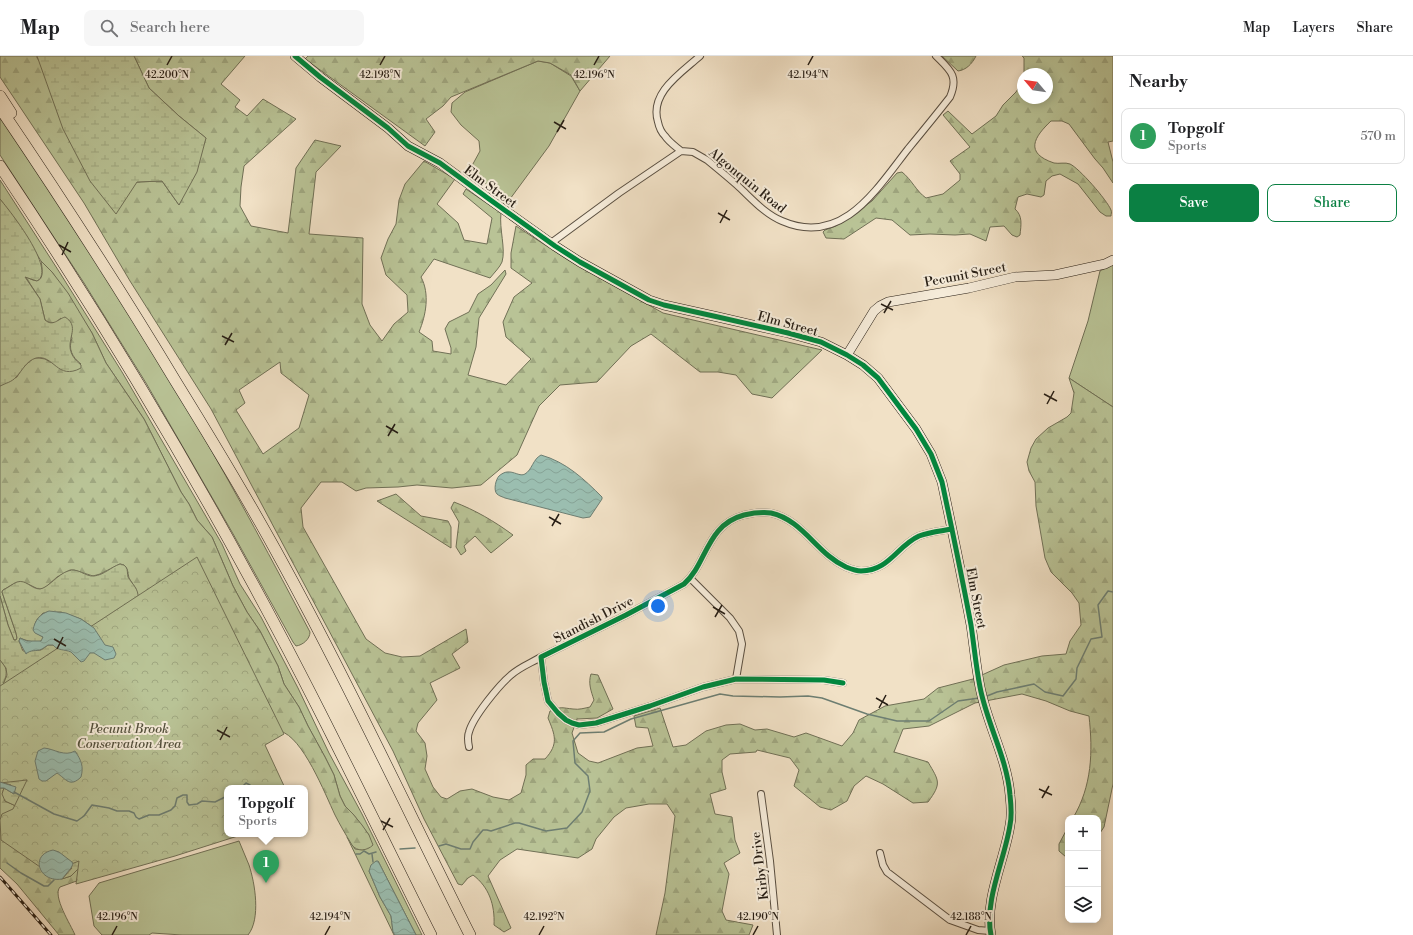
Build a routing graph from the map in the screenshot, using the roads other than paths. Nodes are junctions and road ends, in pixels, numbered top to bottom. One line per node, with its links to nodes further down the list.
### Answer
1 (295, 56): 9 (street, Elm Street)
2 (700, 56): 6 (street)
3 (936, 56): 6 (street, Algonquin Road)
4 (0, 96): 8 (highway)
5 (0, 108): 8 (highway)
6 (681, 151): 9 (street)
7 (0, 166): 21 (highway)
8 (60, 196): 22 (highway)
9 (551, 243): 11 (street, Elm Street)
10 (1113, 260): 11 (street, Pecunit Street)
11 (847, 355): 12 (street, Elm Street)
12 (952, 529): 13 (street, Standish Drive); 20 (street, Elm Street)
13 (690, 578): 14 (street, Standish Drive); 15 (street)
14 (541, 657): 15 (street); 17 (street, Standish Drive)
15 (736, 680): 16 (street)
16 (843, 683)
17 (468, 747)
18 (761, 794): 23 (street, Kirby Drive)
19 (880, 853): 20 (street)
20 (991, 933)
21 (431, 935)
22 (470, 935)
23 (777, 935)

